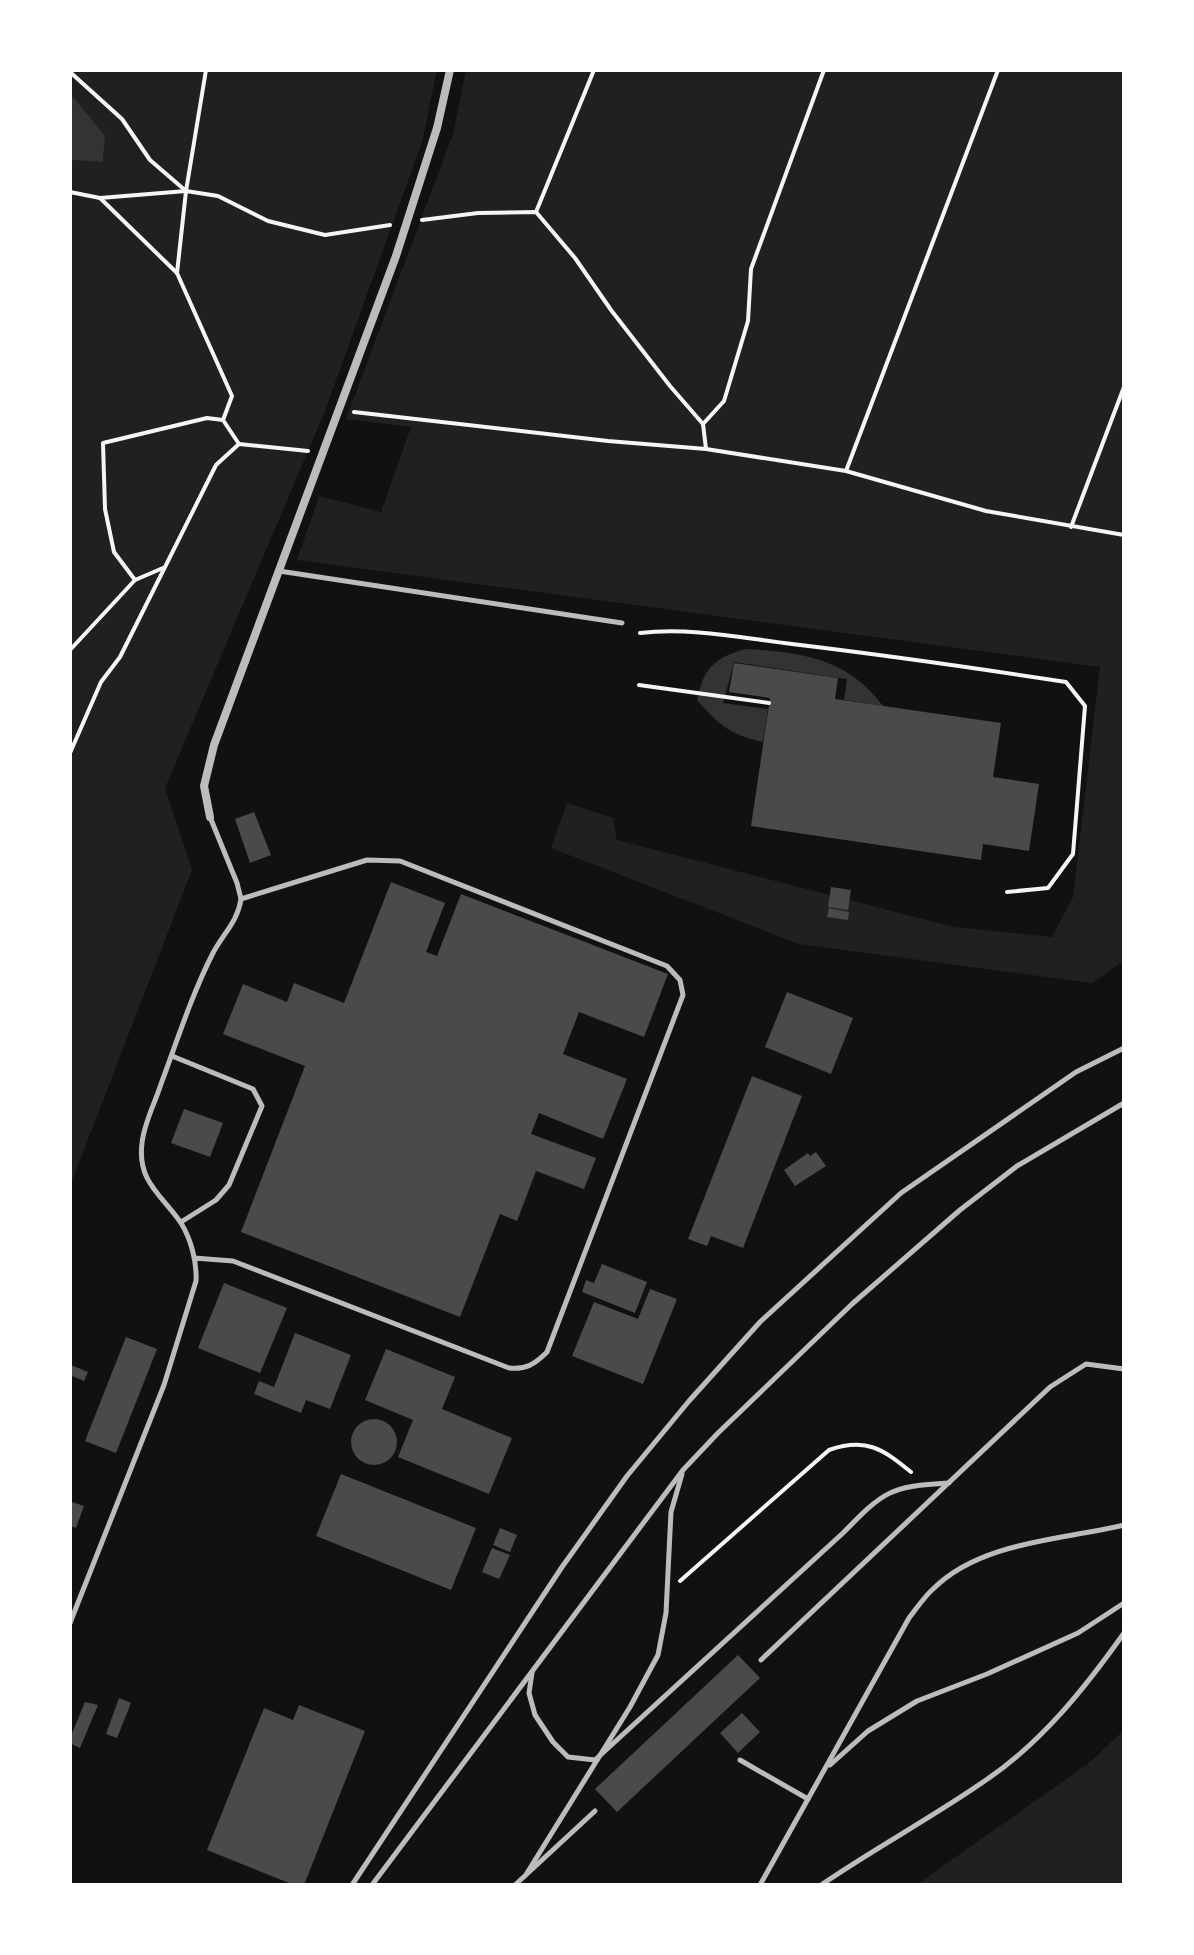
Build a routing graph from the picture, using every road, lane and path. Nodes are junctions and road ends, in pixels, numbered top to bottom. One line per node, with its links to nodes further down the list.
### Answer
1 (206, 70): 7 (path)
2 (450, 70): 11 (street)
3 (594, 70): 10 (path)
4 (824, 70): 16 (path)
5 (998, 70): 20 (path)
6 (70, 72): 7 (path)
7 (186, 191): 9 (path); 11 (path); 12 (path)
8 (70, 192): 9 (path)
9 (100, 198): 12 (path)
10 (536, 212): 11 (path); 16 (path)
11 (407, 222): 14 (street)
12 (177, 273): 15 (path)
13 (1124, 387): 21 (path)
14 (341, 410): 18 (path); 19 (street)
15 (223, 420): 17 (path); 25 (path)
16 (703, 424): 18 (path)
17 (239, 444): 19 (path); 23 (path)
18 (706, 449): 20 (path)
19 (322, 452): 24 (street)
20 (846, 471): 21 (path)
21 (1071, 527): 22 (path)
22 (1124, 535)
23 (165, 567): 25 (path); 31 (path)
24 (279, 570): 26 (lane); 32 (street)
25 (135, 580): 28 (path)
26 (622, 623)
27 (640, 633): 33 (path)
28 (70, 650)
29 (639, 685): 30 (path)
30 (769, 703)
31 (70, 753)
32 (210, 817): 34 (lane)
33 (1007, 892)
34 (241, 899): 36 (lane); 39 (lane)
35 (1124, 1048): 57 (lane)
36 (172, 1056): 38 (lane); 38 (lane)
37 (1124, 1103): 41 (lane)
38 (181, 1222): 39 (lane)
39 (194, 1258): 47 (lane)
40 (1124, 1369): 42 (lane)
41 (683, 1470): 45 (lane); 50 (lane)
42 (949, 1483): 43 (lane); 49 (lane)
43 (925, 1484): 45 (path); 51 (lane)
44 (1124, 1525): 53 (lane)
45 (666, 1593): 51 (lane)
46 (1124, 1603): 53 (lane)
47 (70, 1623)
48 (1124, 1633): 61 (lane)
49 (761, 1660)
50 (532, 1672): 51 (lane); 58 (lane)
51 (595, 1760): 56 (lane)
52 (740, 1760): 54 (lane)
53 (826, 1769): 54 (lane)
54 (809, 1799): 60 (lane)
55 (595, 1811): 56 (lane)
56 (527, 1873): 59 (lane)
57 (352, 1885)
58 (372, 1885)
59 (515, 1885)
60 (760, 1885)
61 (821, 1885)

